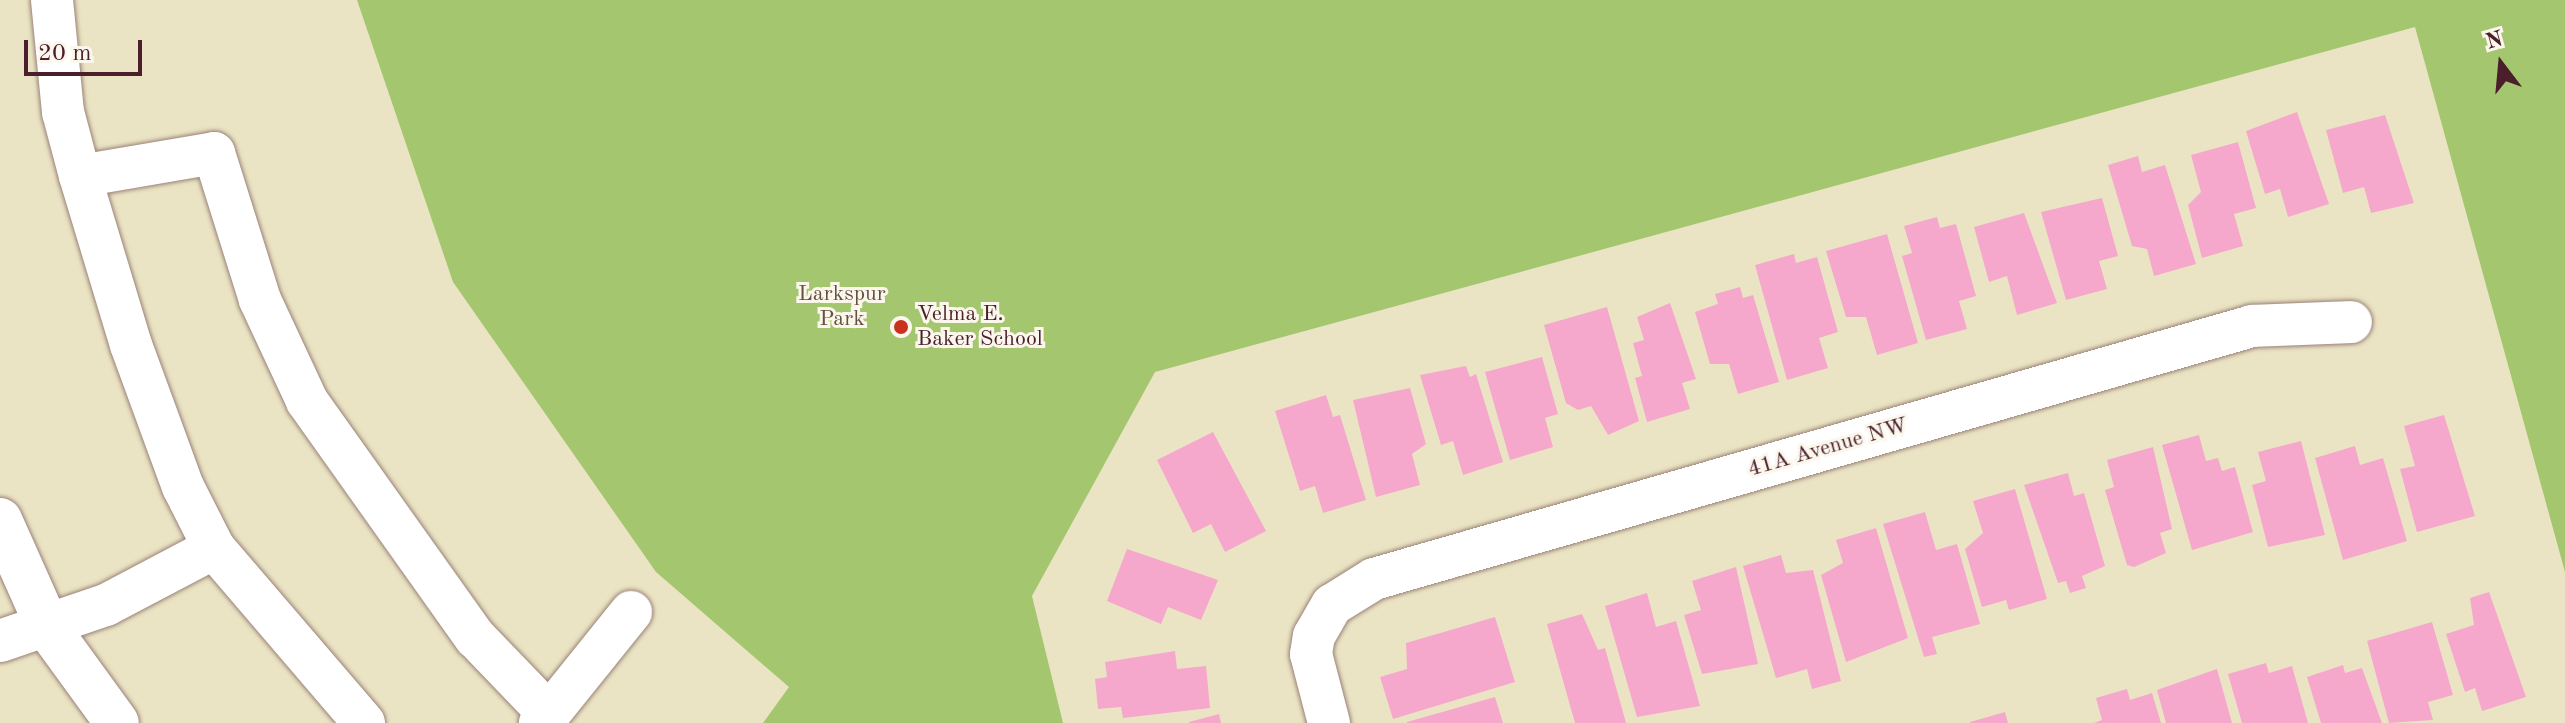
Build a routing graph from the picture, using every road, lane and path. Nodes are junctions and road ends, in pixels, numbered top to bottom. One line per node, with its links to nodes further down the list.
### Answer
1 (52, 0): 2 (street)
2 (80, 176): 5 (street); 9 (street)
3 (2351, 322): 12 (street, 41A Avenue NW)
4 (0, 520): 7 (street)
5 (214, 548): 7 (street); 11 (street)
6 (631, 612): 9 (street)
7 (48, 628): 8 (street); 10 (street)
8 (0, 641)
9 (545, 718)
10 (117, 723)
11 (364, 723)
12 (1329, 723)

